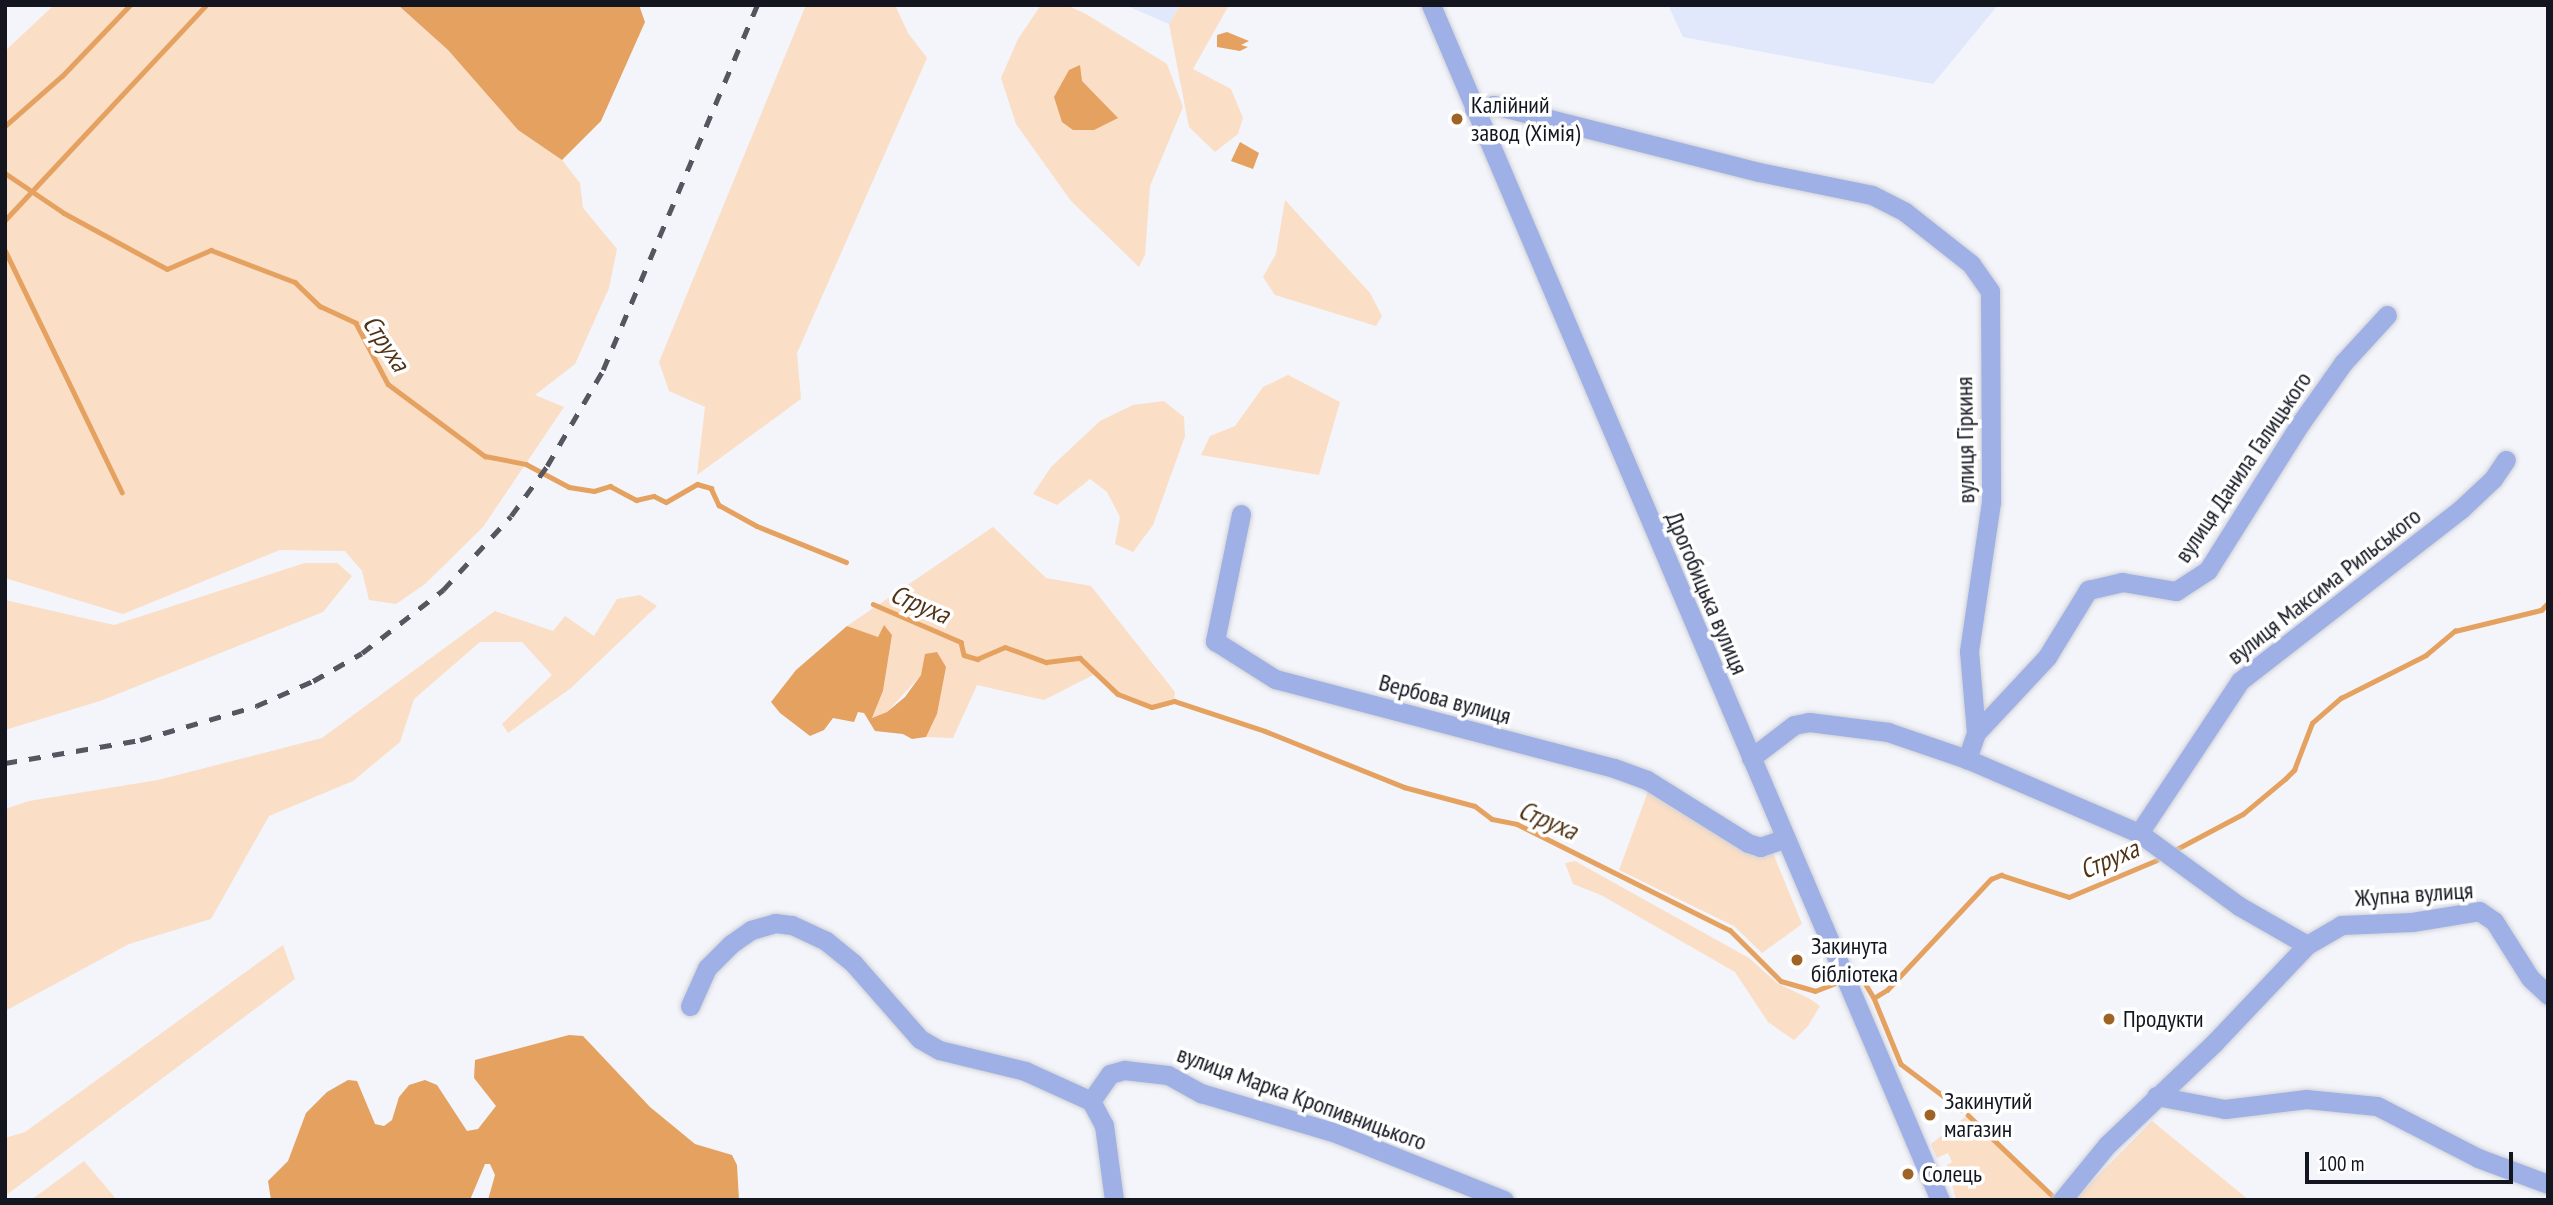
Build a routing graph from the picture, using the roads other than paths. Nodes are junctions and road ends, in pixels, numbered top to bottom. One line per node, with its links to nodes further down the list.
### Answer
1 (1431, 5): 2 (street, Дрогобицька вулиця)
2 (1474, 109): 6 (street, вулиця Гіркиня); 7 (street, Дрогобицька вулиця)
3 (2387, 315): 6 (street, вулиця Данила Галицького)
4 (2505, 460): 9 (street, вулиця Максима Рильського)
5 (1241, 514): 10 (street, Вербова вулиця)
6 (1976, 733): 8 (street, вулиця Гіркиня)
7 (1751, 758): 8 (street); 10 (street, Дрогобицька вулиця)
8 (1967, 759): 9 (street)
9 (2139, 833): 11 (street)
10 (1783, 839): 19 (street, Дрогобицька вулиця)
11 (2307, 945): 12 (street, Жупна вулиця); 14 (street, Жупна вулиця)
12 (2548, 995)
13 (690, 1006): 15 (street)
14 (2156, 1096): 16 (street); 20 (street, Жупна вулиця)
15 (1091, 1101): 17 (street); 18 (street, вулиця Марка Кропивницького)
16 (2548, 1184)
17 (1114, 1200)
18 (1504, 1200)
19 (1940, 1200)
20 (2062, 1200)

